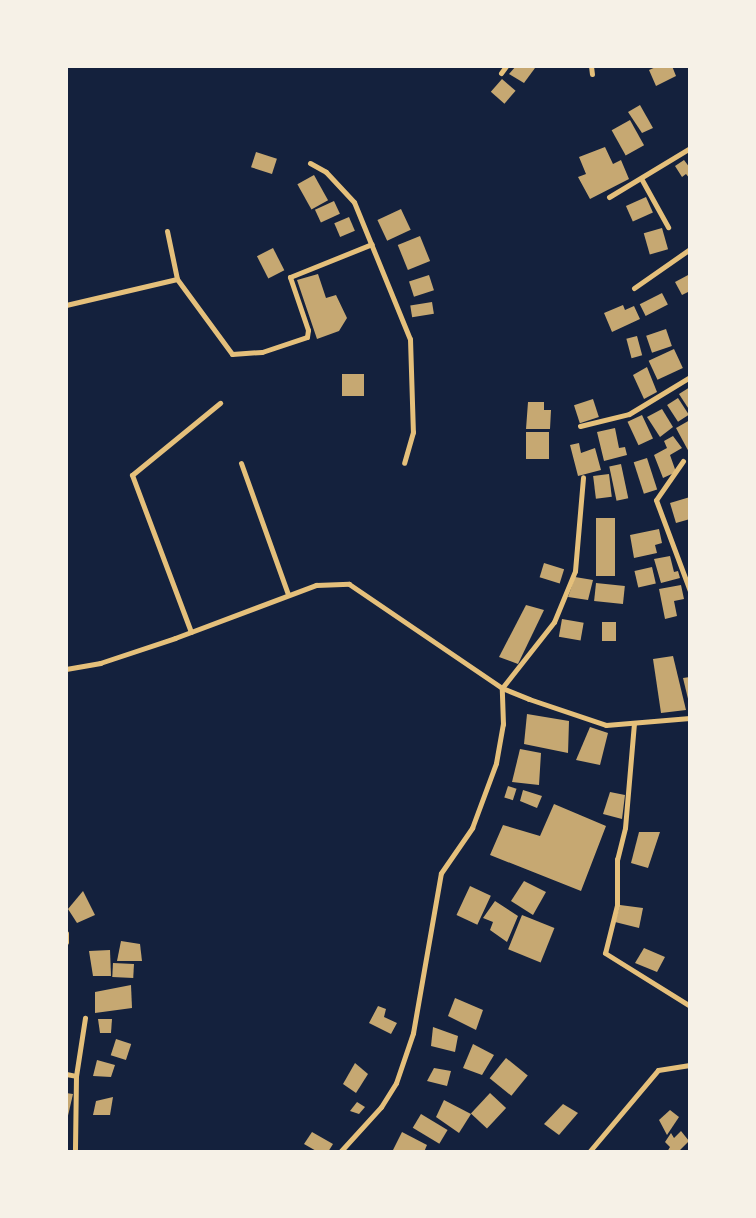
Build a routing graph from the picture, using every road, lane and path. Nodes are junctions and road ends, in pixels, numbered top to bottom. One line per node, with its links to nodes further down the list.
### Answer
1 (506, 66): 3 (street)
2 (591, 66): 4 (street)
3 (501, 73)
4 (592, 74)
5 (690, 148): 7 (street)
6 (310, 164): 11 (street)
7 (642, 180): 8 (street); 9 (street)
8 (609, 197)
9 (668, 227)
10 (167, 231): 13 (street)
11 (372, 243): 13 (street); 20 (street)
12 (690, 249): 14 (street)
13 (177, 279): 15 (street)
14 (634, 288)
15 (66, 305)
16 (690, 377): 18 (street)
17 (220, 404): 25 (street)
18 (580, 426)
19 (683, 461): 23 (street)
20 (404, 463)
21 (241, 464): 24 (street)
22 (583, 477): 27 (street)
23 (690, 591)
24 (288, 594): 25 (street); 27 (street)
25 (191, 632): 26 (street)
26 (66, 669)
27 (502, 687): 29 (street); 36 (street)
28 (690, 718): 29 (street)
29 (634, 723): 30 (street)
30 (690, 1006)
31 (85, 1018): 34 (street)
32 (690, 1065): 37 (street)
33 (66, 1074): 34 (street)
34 (76, 1076): 35 (street)
35 (75, 1152)
36 (340, 1152)
37 (589, 1152)

